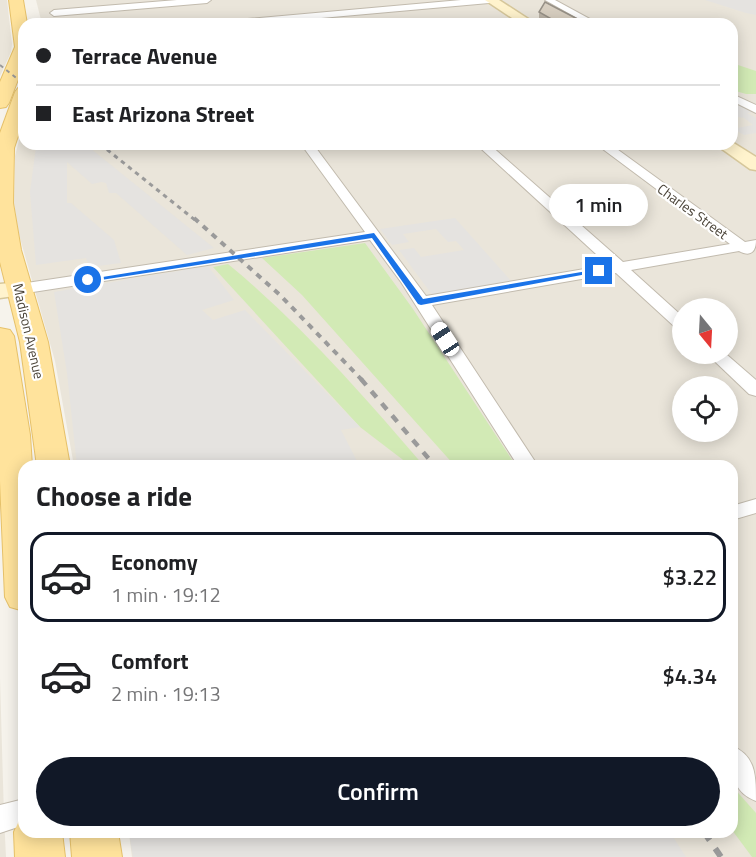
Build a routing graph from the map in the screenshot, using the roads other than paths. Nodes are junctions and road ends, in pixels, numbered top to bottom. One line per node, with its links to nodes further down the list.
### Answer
1 (16, 0): 10 (main road)
2 (29, 0): 11 (main road)
3 (490, 0): 9 (street); 14 (main road)
4 (549, 0): 15 (street)
5 (204, 2): 7 (street)
6 (327, 7): 9 (street)
7 (102, 8): 8 (street)
8 (54, 13)
9 (335, 14): 12 (street); 13 (street)
10 (19, 18)
11 (33, 18)
12 (291, 18)
13 (339, 18)
14 (520, 18)
15 (584, 18)
16 (18, 58): 18 (main road)
17 (738, 100): 20 (street)
18 (0, 103)
19 (18, 108): 30 (main road, Madison Avenue)
20 (756, 110)
21 (310, 150): 26 (street)
22 (489, 150): 29 (street)
23 (611, 150): 27 (street, Charles Street)
24 (732, 150): 25 (main road)
25 (756, 165)
26 (374, 235): 30 (street); 31 (street)
27 (749, 245): 28 (street, Charles Street); 29 (street)
28 (756, 257)
29 (620, 268): 31 (street); 32 (street)
30 (10, 290): 37 (main road, Madison Avenue)
31 (421, 302): 38 (street)
32 (672, 315)
33 (0, 336): 36 (main road, Madison Avenue)
34 (727, 364): 35 (street)
35 (756, 390)
36 (5, 395): 41 (main road, Madison Avenue)
37 (53, 460)
38 (524, 460)
39 (756, 506): 40 (street)
40 (738, 511)
41 (11, 554): 42 (main road, Madison Avenue)
42 (18, 577)
43 (738, 766): 44 (street)
44 (756, 788)
45 (18, 814): 46 (street)
46 (0, 819)
47 (38, 838): 49 (main road)
48 (95, 838): 50 (main road)
49 (40, 857)
50 (97, 857)

